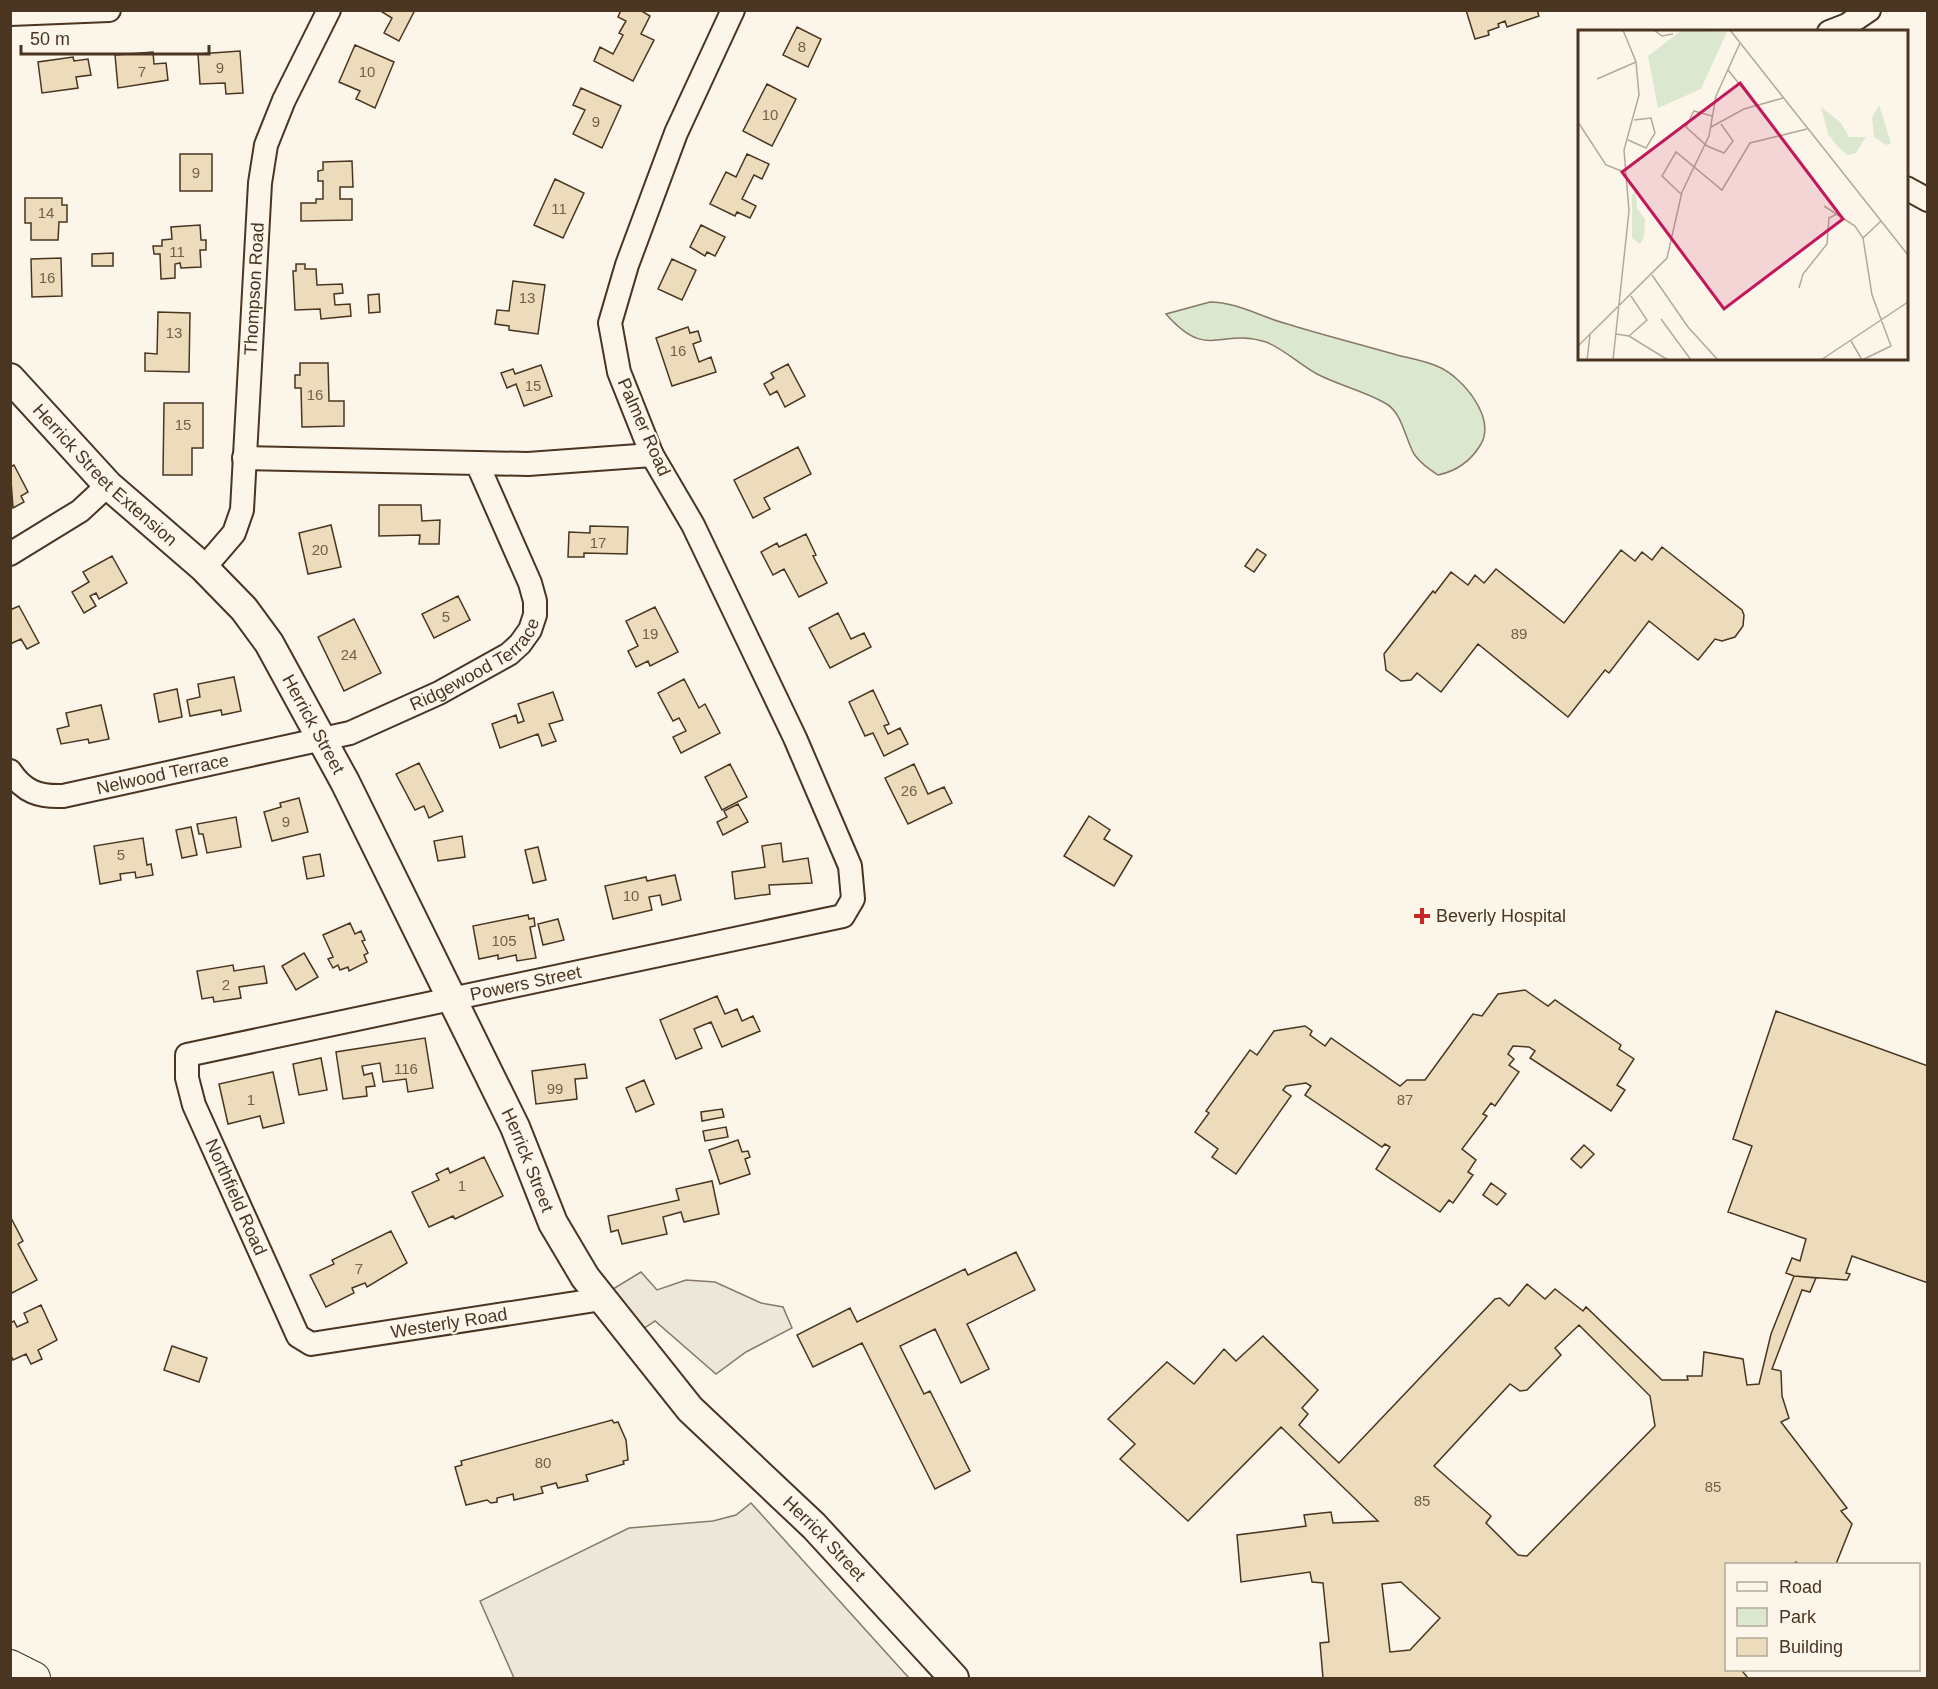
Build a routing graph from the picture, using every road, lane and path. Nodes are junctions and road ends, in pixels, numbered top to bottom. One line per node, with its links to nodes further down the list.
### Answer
1 (109, 10): 5 (street)
2 (733, 10): 10 (street, Palmer Road)
3 (1869, 10): 6 (street)
4 (323, 11): 11 (street, Thompson Road)
5 (10, 14)
6 (1840, 29)
7 (1908, 189): 8 (street)
8 (1928, 200)
9 (10, 378): 13 (street, Herrick Street Extension)
10 (652, 455): 12 (street); 18 (street, Palmer Road)
11 (244, 458): 12 (street); 15 (street, Thompson Road)
12 (477, 463): 16 (street, Ridgewood Terrace)
13 (108, 485): 14 (street); 15 (street, Herrick Street Extension)
14 (10, 554)
15 (204, 568): 16 (street, Herrick Street)
16 (321, 739): 17 (street, Nelwood Terrace); 19 (street, Herrick Street)
17 (10, 771)
18 (853, 899): 19 (street, Powers Street)
19 (452, 999): 20 (street, Powers Street); 21 (street, Herrick Street)
20 (187, 1055): 22 (street, Northfield Road)
21 (602, 1299): 22 (street, Westerly Road); 23 (street, Herrick Street)
22 (298, 1336)
23 (954, 1678)

